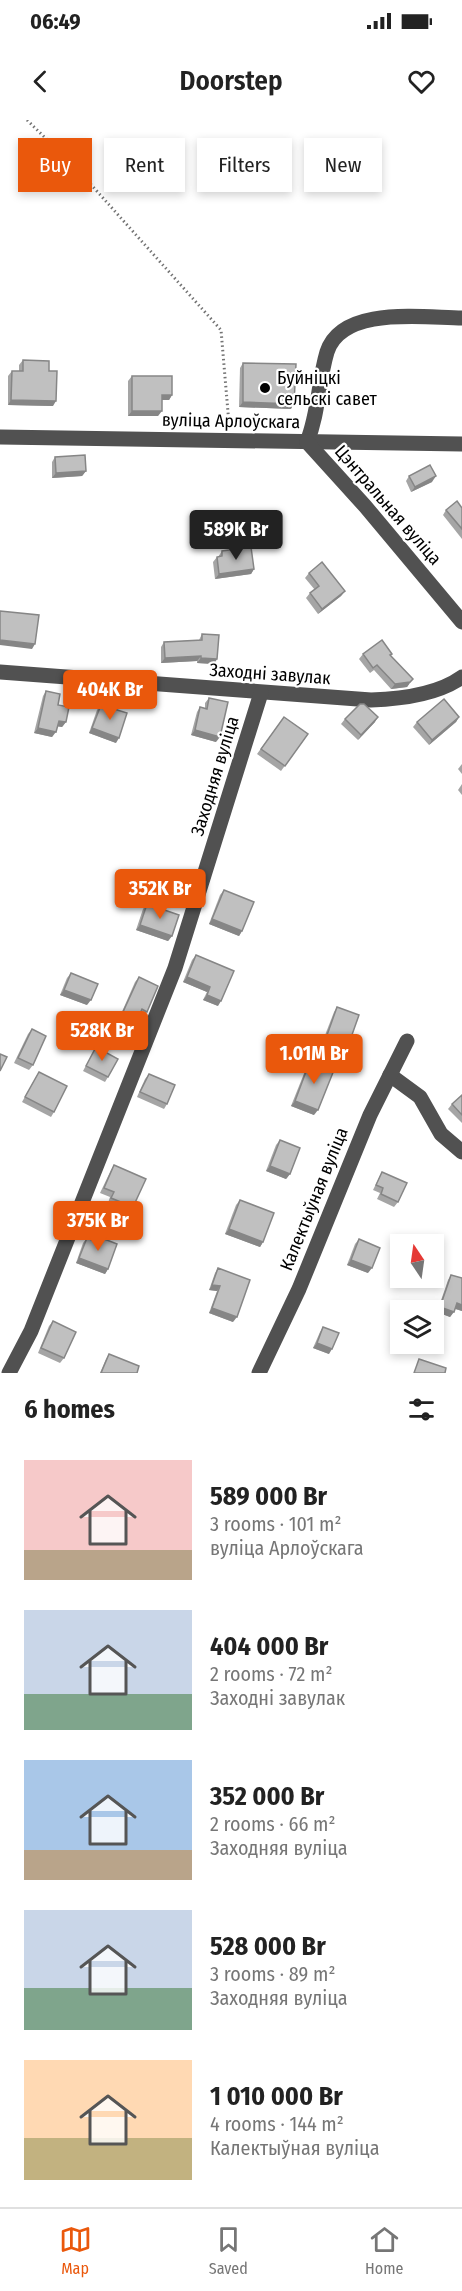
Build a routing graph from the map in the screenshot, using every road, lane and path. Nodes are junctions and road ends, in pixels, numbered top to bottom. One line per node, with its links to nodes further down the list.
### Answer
1 (27, 120): 4 (path)
2 (462, 318): 5 (street)
3 (0, 437): 4 (street, вуліца Арлоўскага)
4 (231, 441): 5 (street, вуліца Арлоўскага)
5 (307, 442): 6 (street, вуліца Арлоўскага); 7 (street, Цэнтральная вуліца)
6 (462, 444)
7 (462, 622)
8 (0, 672): 10 (street, Заходні завулак)
9 (462, 677): 10 (street, Заходні завулак)
10 (261, 693): 14 (street, Заходняя вуліца)
11 (407, 1041): 12 (street, Калектыўная вуліца)
12 (390, 1075): 13 (street); 15 (street, Калектыўная вуліца)
13 (462, 1152)
14 (9, 1373)
15 (260, 1373)

